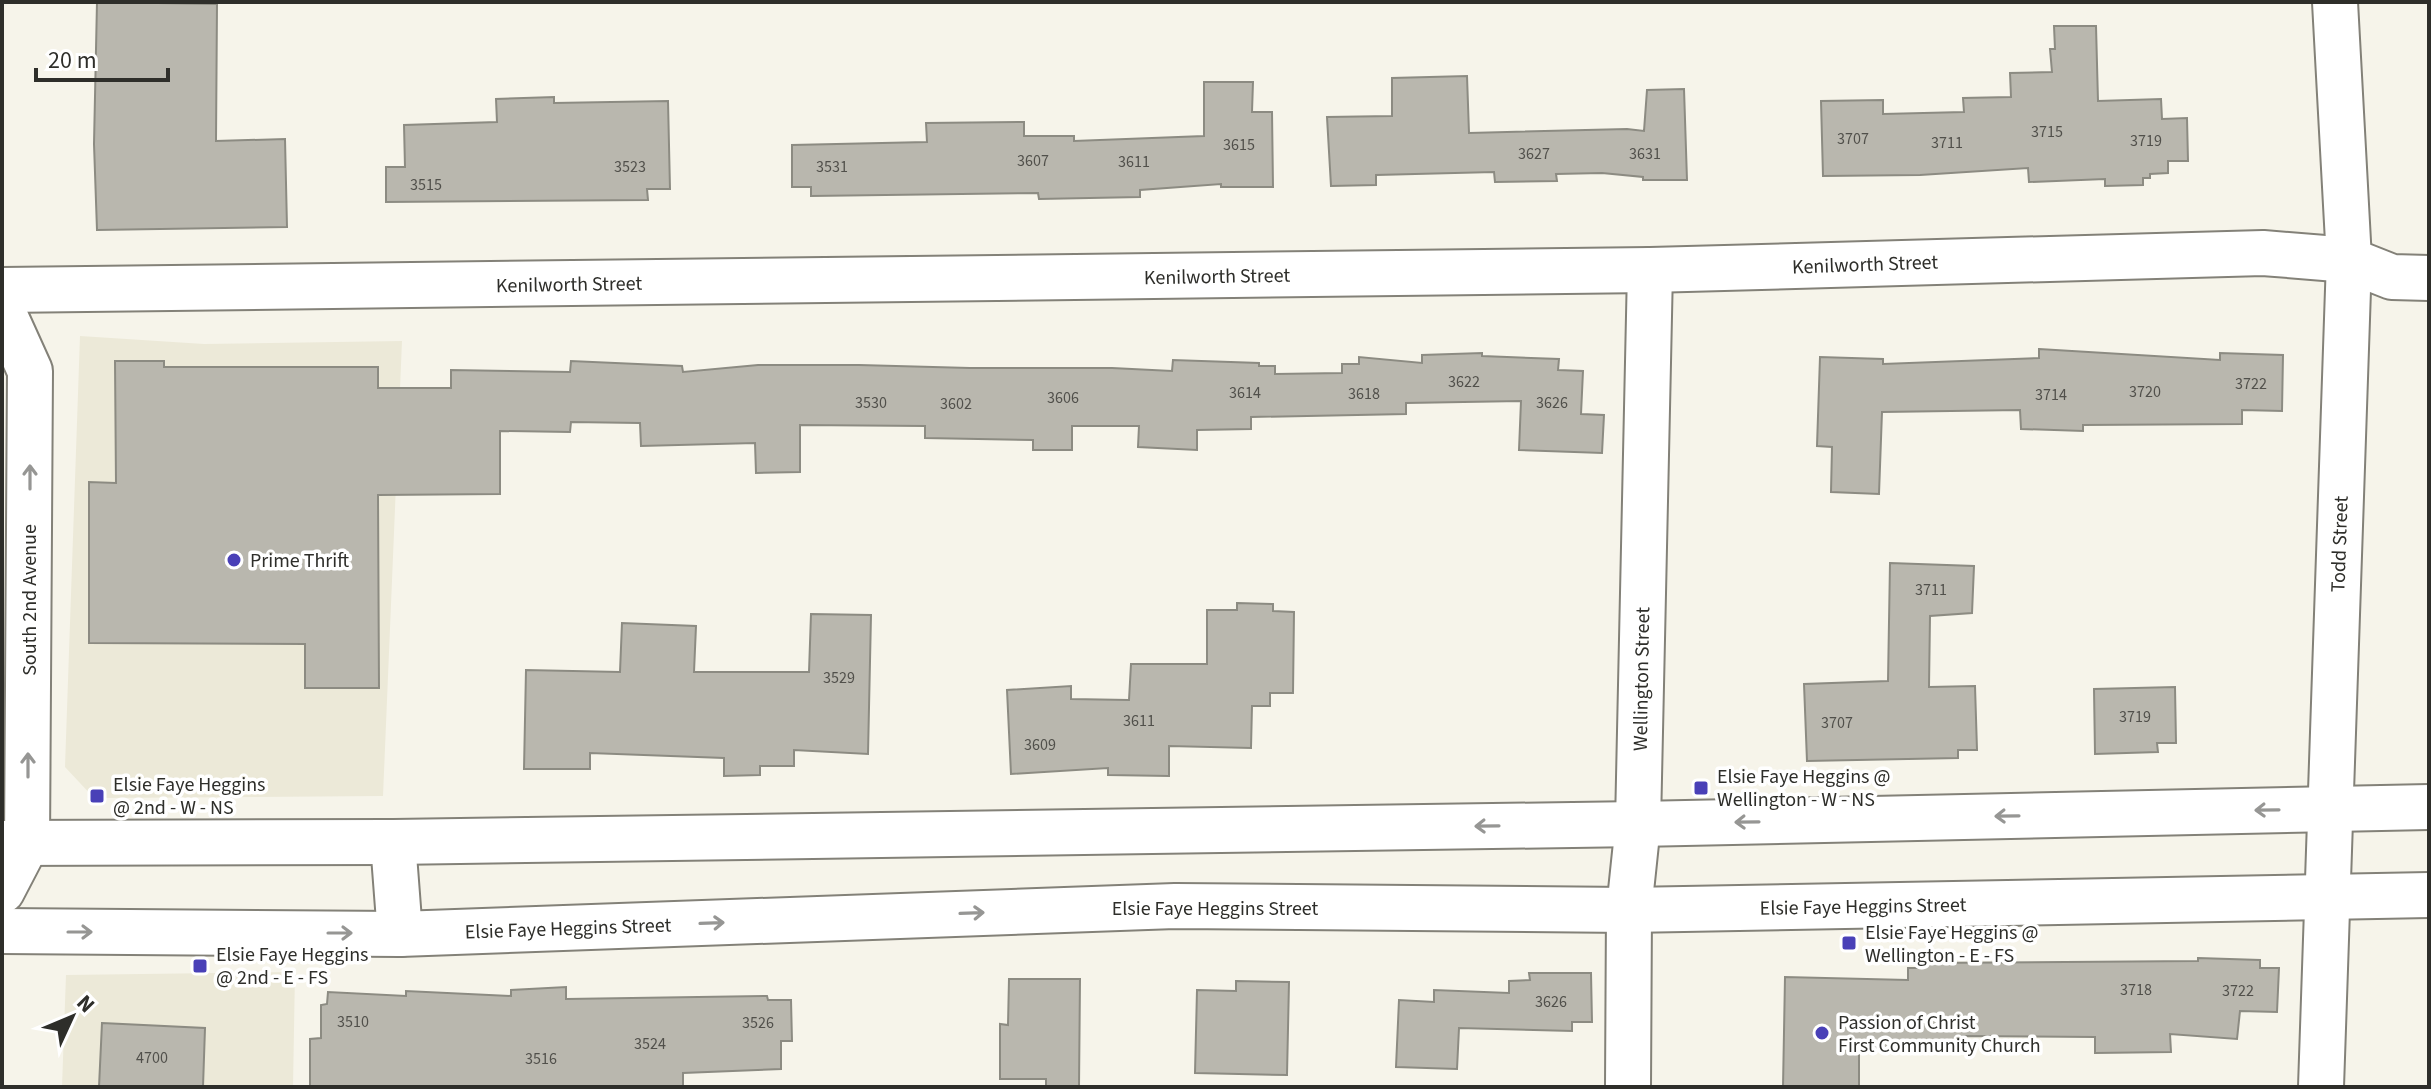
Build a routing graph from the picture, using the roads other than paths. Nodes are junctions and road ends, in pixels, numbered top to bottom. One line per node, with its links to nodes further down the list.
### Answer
1 (2335, 2): 2 (main road, Todd Street)
2 (2349, 260): 3 (main road, Kenilworth Street); 4 (main road, Kenilworth Street); 8 (main road, Todd Street)
3 (1650, 270): 5 (main road, Kenilworth Street); 9 (main road, Wellington Street)
4 (2429, 278)
5 (2, 290)
6 (2, 309): 11 (main road, South 2nd Avenue, one-way to 6)
7 (2429, 807): 8 (main road)
8 (2330, 809): 9 (main road, one-way to 9); 14 (main road, Todd Street)
9 (1638, 824): 10 (main road, one-way to 10); 15 (main road, Wellington Street)
10 (393, 842): 11 (main road); 17 (main road)
11 (14, 843): 12 (main road, South 2nd Avenue)
12 (2, 891)
13 (2429, 895): 14 (main road, Elsie Faye Heggins Street)
14 (2327, 899): 15 (main road, Elsie Faye Heggins Street); 19 (main road, Todd Street)
15 (1629, 910): 17 (main road, Elsie Faye Heggins Street, one-way to 15); 18 (main road, Wellington Street)
16 (2, 931): 17 (main road, Elsie Faye Heggins Street, one-way to 17)
17 (400, 934)
18 (1628, 1087)
19 (2321, 1087)

